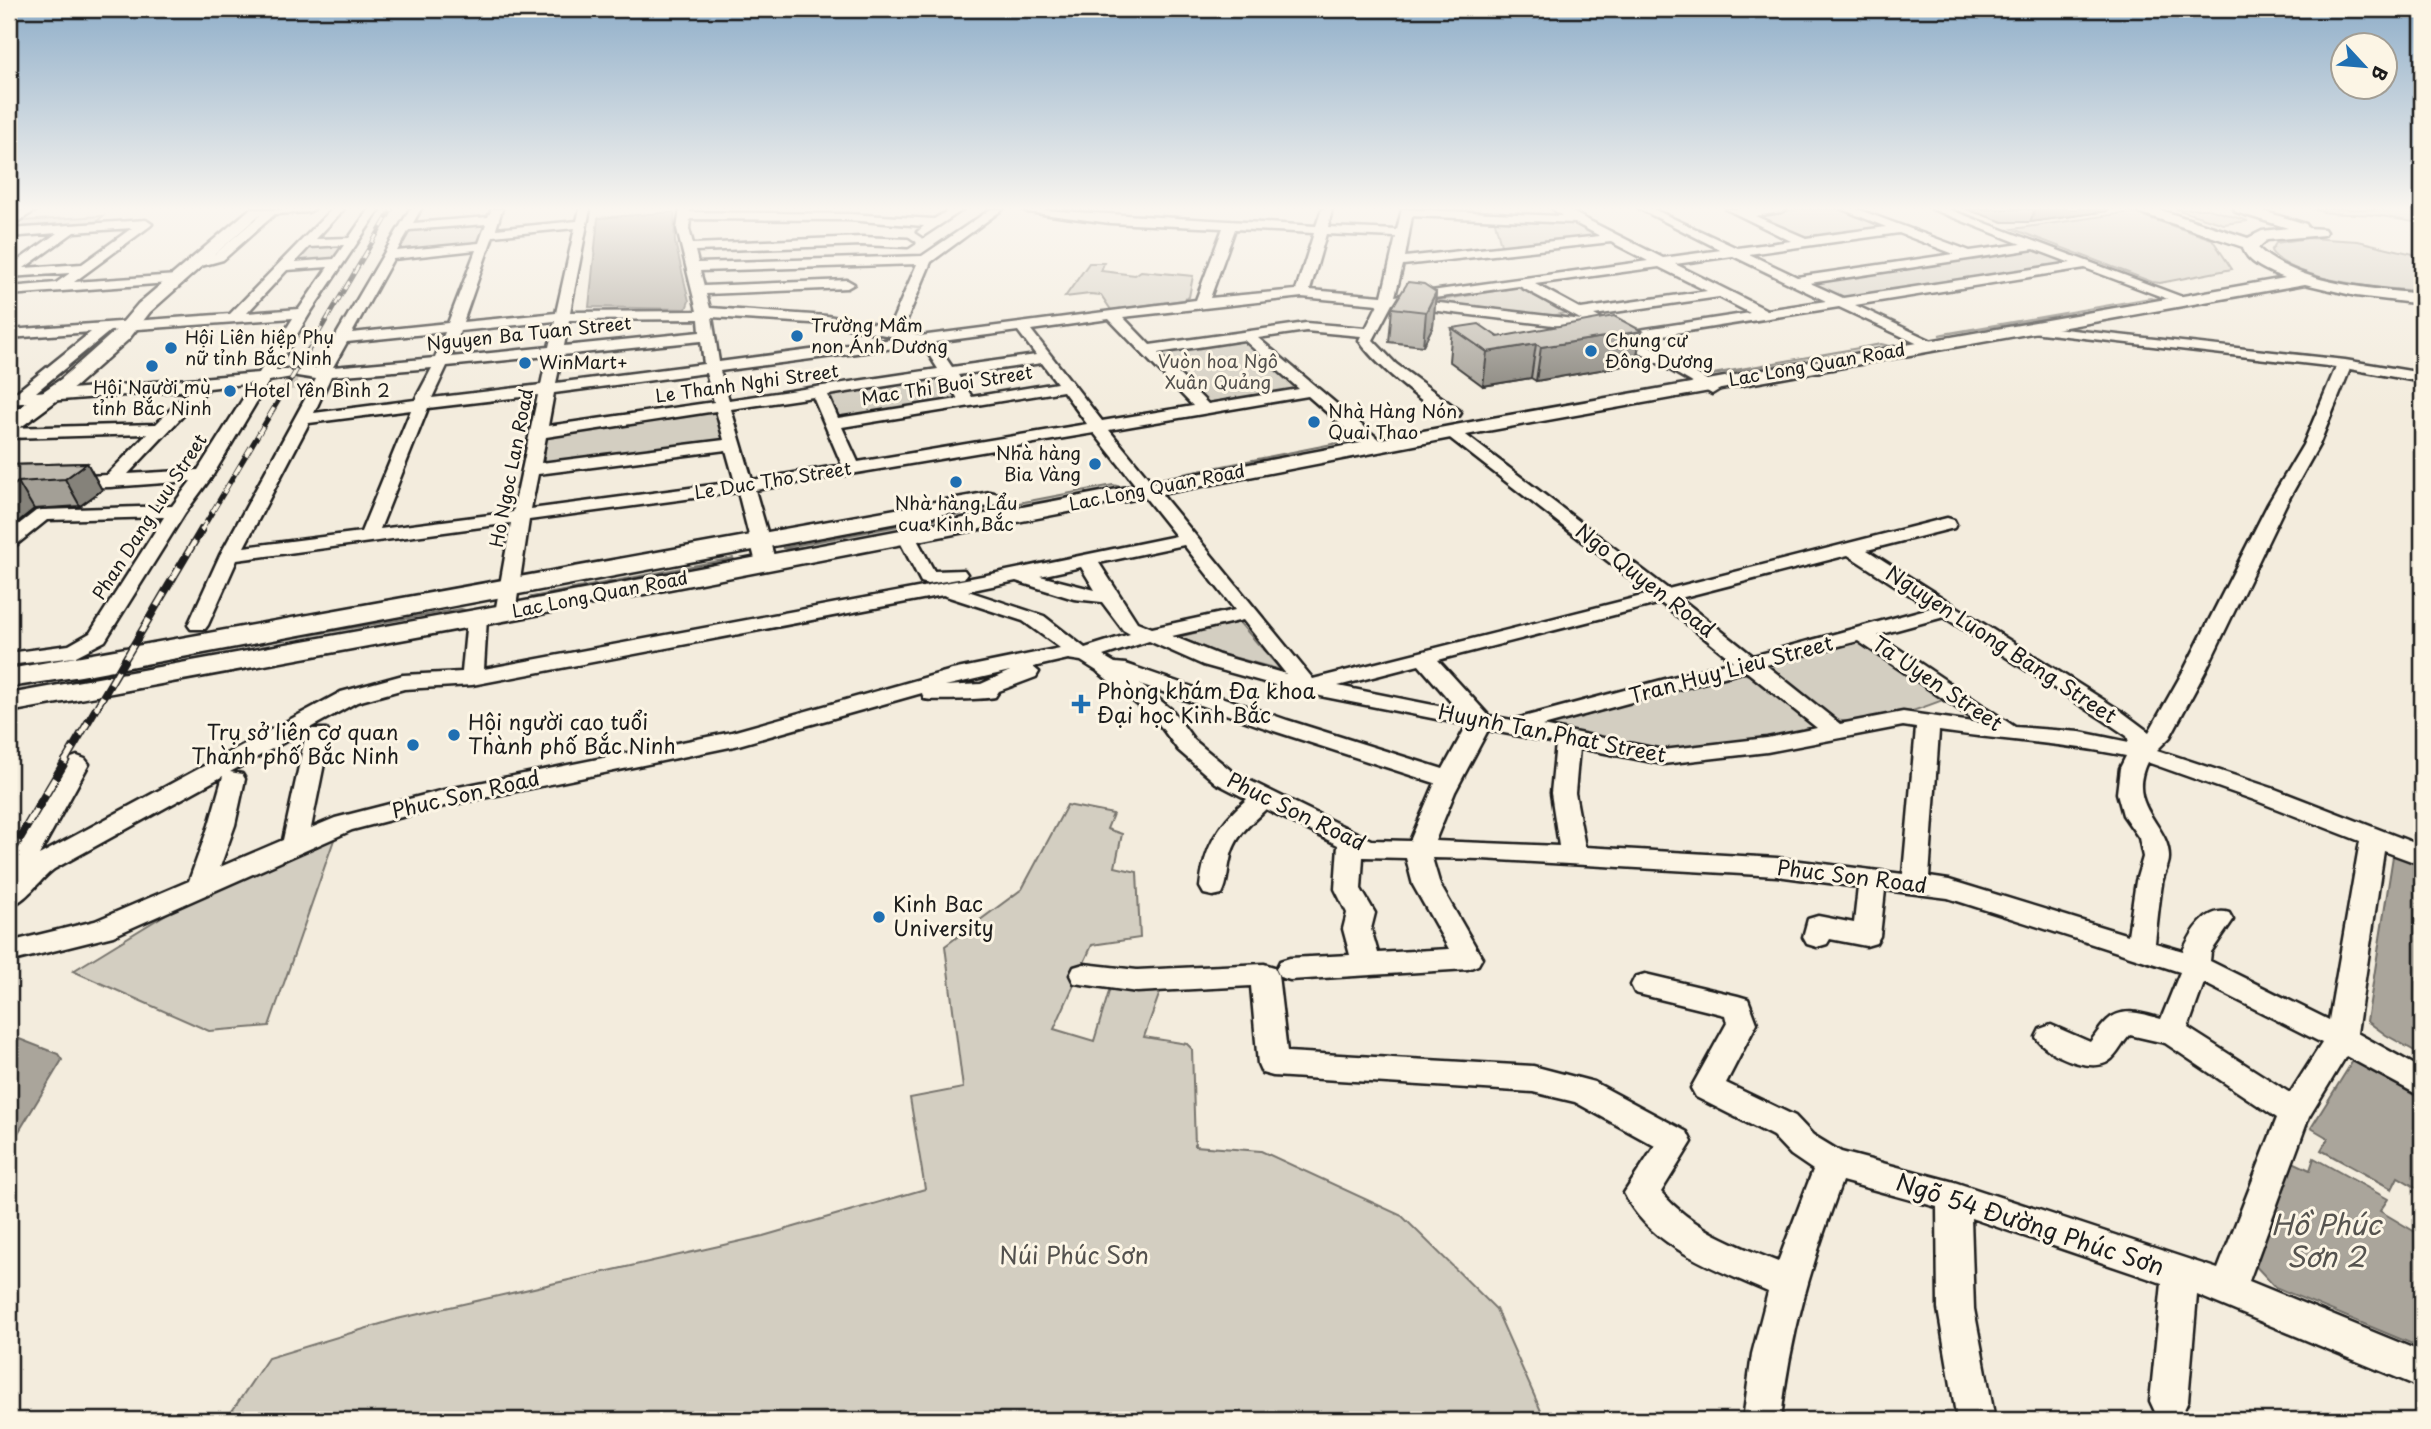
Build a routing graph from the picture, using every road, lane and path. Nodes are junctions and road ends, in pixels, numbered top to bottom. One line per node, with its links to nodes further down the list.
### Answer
1 (74, 276): 26 (street)
2 (181, 276): 21 (main road)
3 (275, 276): 42 (street)
4 (328, 276): 37 (street, Phan Dang Luu Street)
5 (378, 276): 57 (street)
6 (472, 276): 48 (street)
7 (572, 276): 43 (street, Ho Ngoc Lan Road)
8 (694, 276): 27 (street)
9 (920, 276): 50 (street)
10 (1211, 276): 35 (street)
11 (1307, 276): 30 (street)
12 (1394, 276): 33 (street)
13 (1573, 276): 24 (street)
14 (1686, 276): 31 (street)
15 (1785, 276): 23 (street)
16 (1831, 276): 23 (street)
17 (2013, 276): 36 (street)
18 (2118, 276): 29 (street)
19 (2254, 276): 29 (main road, Lac Long Quan Road)
20 (2296, 276): 22 (main road)
21 (177, 279): 26 (street); 44 (main road)
22 (2306, 279): 32 (main road); 34 (main road, Lac Long Quan Road)
23 (1796, 281): 36 (street)
24 (1523, 283): 33 (street); 39 (street)
25 (847, 284): 27 (street)
26 (59, 287): 28 (street)
27 (698, 290): 38 (street)
28 (9, 291)
29 (2159, 291): 34 (street); 53 (main road, Lac Long Quan Road)
30 (1302, 293): 33 (street); 35 (street)
31 (1721, 293): 39 (street); 40 (street)
32 (2422, 299)
33 (1387, 301): 47 (street); 51 (street)
34 (2186, 301): 49 (main road, Lac Long Quan Road)
35 (1201, 303): 41 (street)
36 (1840, 303): 40 (street); 53 (street)
37 (303, 313): 42 (street); 70 (street, Phan Dang Luu Street)
38 (704, 313): 43 (street); 50 (street); 55 (street)
39 (1580, 313): 47 (street)
40 (1763, 314): 56 (street)
41 (1113, 315): 46 (street); 60 (street)
42 (235, 317): 44 (street)
43 (564, 317): 48 (street); 61 (street, Ho Ngoc Lan Road)
44 (130, 326): 45 (street); 78 (main road)
45 (106, 327): 52 (street); 79 (street)
46 (1022, 327): 58 (street); 62 (street)
47 (1606, 327): 56 (street)
48 (452, 328): 57 (street); 63 (street)
49 (2032, 328): 59 (main road, Lac Long Quan Road); 64 (street)
50 (895, 331): 58 (street)
51 (1368, 331): 54 (street); 85 (street, Ngo Quyen Road)
52 (9, 334)
53 (1905, 334): 59 (street); 66 (main road, Lac Long Quan Road)
54 (1246, 335): 60 (street); 76 (street)
55 (708, 336): 61 (street, Nguyen Ba Tuan Street); 65 (street)
56 (1624, 337): 66 (street)
57 (343, 338): 68 (street)
58 (921, 340): 65 (street); 67 (street)
59 (1930, 345): 74 (main road, Lac Long Quan Road)
60 (1146, 349): 83 (street)
61 (555, 351): 63 (street, Nguyen Ba Tuan Street); 75 (street, Ho Ngoc Lan Road)
62 (1045, 358): 67 (street, Le Thanh Nghi Street); 73 (street)
63 (441, 363): 68 (street, Nguyen Ba Tuan Street); 81 (street)
64 (2345, 364): 69 (street); 144 (street)
65 (712, 368): 75 (street); 82 (street)
66 (1684, 372): 74 (street); 85 (main road, Lac Long Quan Road)
67 (948, 373): 77 (street, Le Thanh Nghi Street); 80 (street)
68 (324, 375): 70 (street, Nguyen Ba Tuan Street); 84 (street)
69 (2422, 377)
70 (261, 380): 71 (street, Nguyen Ba Tuan Street); 97 (street, Phan Dang Luu Street)
71 (237, 381): 72 (street)
72 (205, 384): 78 (street); 89 (street)
73 (1066, 386): 80 (street, Mac Thi Buoi Street); 88 (street)
74 (1709, 387): 85 (main road, Lac Long Quan Road)
75 (547, 389): 81 (street); 92 (street, Ho Ngoc Lan Road)
76 (1313, 391): 83 (street, Le Duc Tho Street); 90 (street)
77 (819, 393): 82 (street, Le Thanh Nghi Street); 86 (street)
78 (53, 396): 79 (street); 87 (main road)
79 (14, 398)
80 (968, 402): 86 (street, Mac Thi Buoi Street)
81 (421, 405): 84 (street); 105 (street)
82 (723, 407): 92 (street, Le Thanh Nghi Street); 93 (street)
83 (1204, 409): 88 (street, Le Duc Tho Street)
84 (302, 419): 111 (street)
85 (1452, 423): 90 (main road, Lac Long Quan Road); 94 (main road, Lac Long Quan Road); 117 (street, Ngo Quyen Road)
86 (834, 424): 95 (street)
87 (9, 425)
88 (1098, 427): 95 (street, Le Duc Tho Street); 98 (street)
89 (160, 429): 91 (street); 99 (street)
90 (1358, 431): 94 (street); 98 (main road, Lac Long Quan Road)
91 (9, 433)
92 (537, 433): 96 (street, Ho Ngoc Lan Road)
93 (733, 444): 96 (street); 101 (street)
94 (1377, 447): 98 (main road, Lac Long Quan Road)
95 (852, 468): 101 (street, Le Duc Tho Street)
96 (530, 470): 103 (street, Ho Ngoc Lan Road)
97 (204, 475): 99 (street); 102 (street, Phan Dang Luu Street)
98 (1142, 481): 106 (main road, Lac Long Quan Road); 107 (street); 110 (main road, Lac Long Quan Road)
99 (110, 482): 100 (street)
100 (9, 485)
101 (746, 486): 103 (street, Le Duc Tho Street); 110 (street)
102 (177, 511): 108 (street); 126 (street, Phan Dang Luu Street)
103 (521, 516): 105 (street, Le Duc Tho Street); 115 (street, Ho Ngoc Lan Road)
104 (1947, 524): 109 (street)
105 (368, 537): 111 (street, Le Duc Tho Street)
106 (906, 537): 110 (main road, Lac Long Quan Road); 114 (street)
107 (1187, 539): 112 (street); 120 (street)
108 (9, 541)
109 (1850, 548): 117 (street); 118 (street, Nguyen Luong Bang Street)
110 (762, 552): 115 (main road, Lac Long Quan Road); 119 (main road, Lac Long Quan Road)
111 (230, 555): 122 (street)
112 (1087, 560): 113 (street); 116 (street, Huynh Tan Phat Street)
113 (1015, 574): 114 (street); 116 (street)
114 (937, 583): 125 (street); 130 (street)
115 (509, 589): 119 (street, Ho Ngoc Lan Road); 129 (main road, Lac Long Quan Road)
116 (1109, 596): 124 (street, Huynh Tan Phat Street)
117 (1665, 596): 127 (street); 128 (street, Ngo Quyen Road)
118 (1947, 610): 123 (street, Tran Huy Lieu Street); 134 (street, Nguyen Luong Bang Street)
119 (505, 613): 121 (main road, Lac Long Quan Road)
120 (1249, 613): 124 (street); 131 (street)
121 (477, 618): 130 (street); 133 (main road, Lac Long Quan Road)
122 (198, 625)
123 (1862, 634): 128 (street, Tran Huy Lieu Street); 132 (street, Ta Uyen Street)
124 (1148, 635): 125 (street); 131 (street, Huynh Tan Phat Street)
125 (1089, 658): 147 (street); 148 (street, Phuc Son Road); 151 (street, Phuc Son Road)
126 (9, 659)
127 (1425, 659): 131 (street); 136 (street)
128 (1752, 664): 138 (street, Tran Huy Lieu Street); 139 (street, Ngo Quyen Road)
129 (9, 678)
130 (472, 678): 160 (street)
131 (1308, 687): 136 (street, Huynh Tan Phat Street)
132 (1960, 701): 135 (street); 141 (street, Ta Uyen Street)
133 (9, 703)
134 (2113, 716): 142 (street); 144 (street, Nguyen Luong Bang Street)
135 (1896, 719): 137 (street, Huynh Tan Phat Street); 139 (street, Huynh Tan Phat Street)
136 (1481, 721): 138 (street, Huynh Tan Phat Street); 147 (street)
137 (1928, 723): 141 (street, Huynh Tan Phat Street); 157 (street)
138 (1514, 727): 143 (street, Huynh Tan Phat Street)
139 (1836, 732): 143 (street, Huynh Tan Phat Street)
140 (317, 734): 151 (street)
141 (2012, 735): 142 (street, Huynh Tan Phat Street)
142 (2057, 736): 144 (street, Huynh Tan Phat Street)
143 (1568, 740): 153 (street)
144 (2141, 750): 149 (street, Huynh Tan Phat Street); 163 (street)
145 (77, 764): 156 (street)
146 (233, 779): 158 (street)
147 (1450, 779): 152 (street)
148 (1263, 798): 150 (street, Phuc Son Road); 159 (street)
149 (2372, 837): 154 (street, Huynh Tan Phat Street); 172 (street)
150 (1351, 841): 152 (street, Phuc Son Road); 165 (street)
151 (295, 846): 158 (street, Phuc Son Road)
152 (1420, 850): 153 (street, Phuc Son Road); 165 (street)
153 (1574, 855): 155 (street, Phuc Son Road)
154 (2422, 856)
155 (1872, 880): 157 (street, Phuc Son Road); 162 (street)
156 (9, 884)
157 (1915, 886): 163 (street, Phuc Son Road)
158 (200, 887): 164 (street, Phuc Son Road)
159 (1213, 887)
160 (9, 897)
161 (2219, 920): 166 (street)
162 (1817, 937)
163 (2140, 950): 166 (street, Phuc Son Road)
164 (9, 952)
165 (1367, 964): 167 (street)
166 (2196, 966): 170 (street); 172 (street, Phuc Son Road)
167 (1290, 969)
168 (1084, 975): 178 (street)
169 (1645, 985): 175 (street, Ngõ 54 Đường Phúc Sơn)
170 (2171, 1032): 171 (street); 174 (street)
171 (2051, 1037)
172 (2341, 1039): 173 (street, Phuc Son Road); 174 (street)
173 (2422, 1084)
174 (2295, 1113): 179 (street)
175 (1832, 1164): 176 (street, Ngõ 54 Đường Phúc Sơn); 178 (street)
176 (1954, 1197): 177 (street, Ngõ 54 Đường Phúc Sơn); 183 (street)
177 (2181, 1273): 179 (street, Ngõ 54 Đường Phúc Sơn); 181 (street)
178 (1787, 1283): 182 (street)
179 (2228, 1289): 180 (street, Ngõ 54 Đường Phúc Sơn)
180 (2422, 1370)
181 (2169, 1401)
182 (1762, 1420)
183 (1976, 1420)

